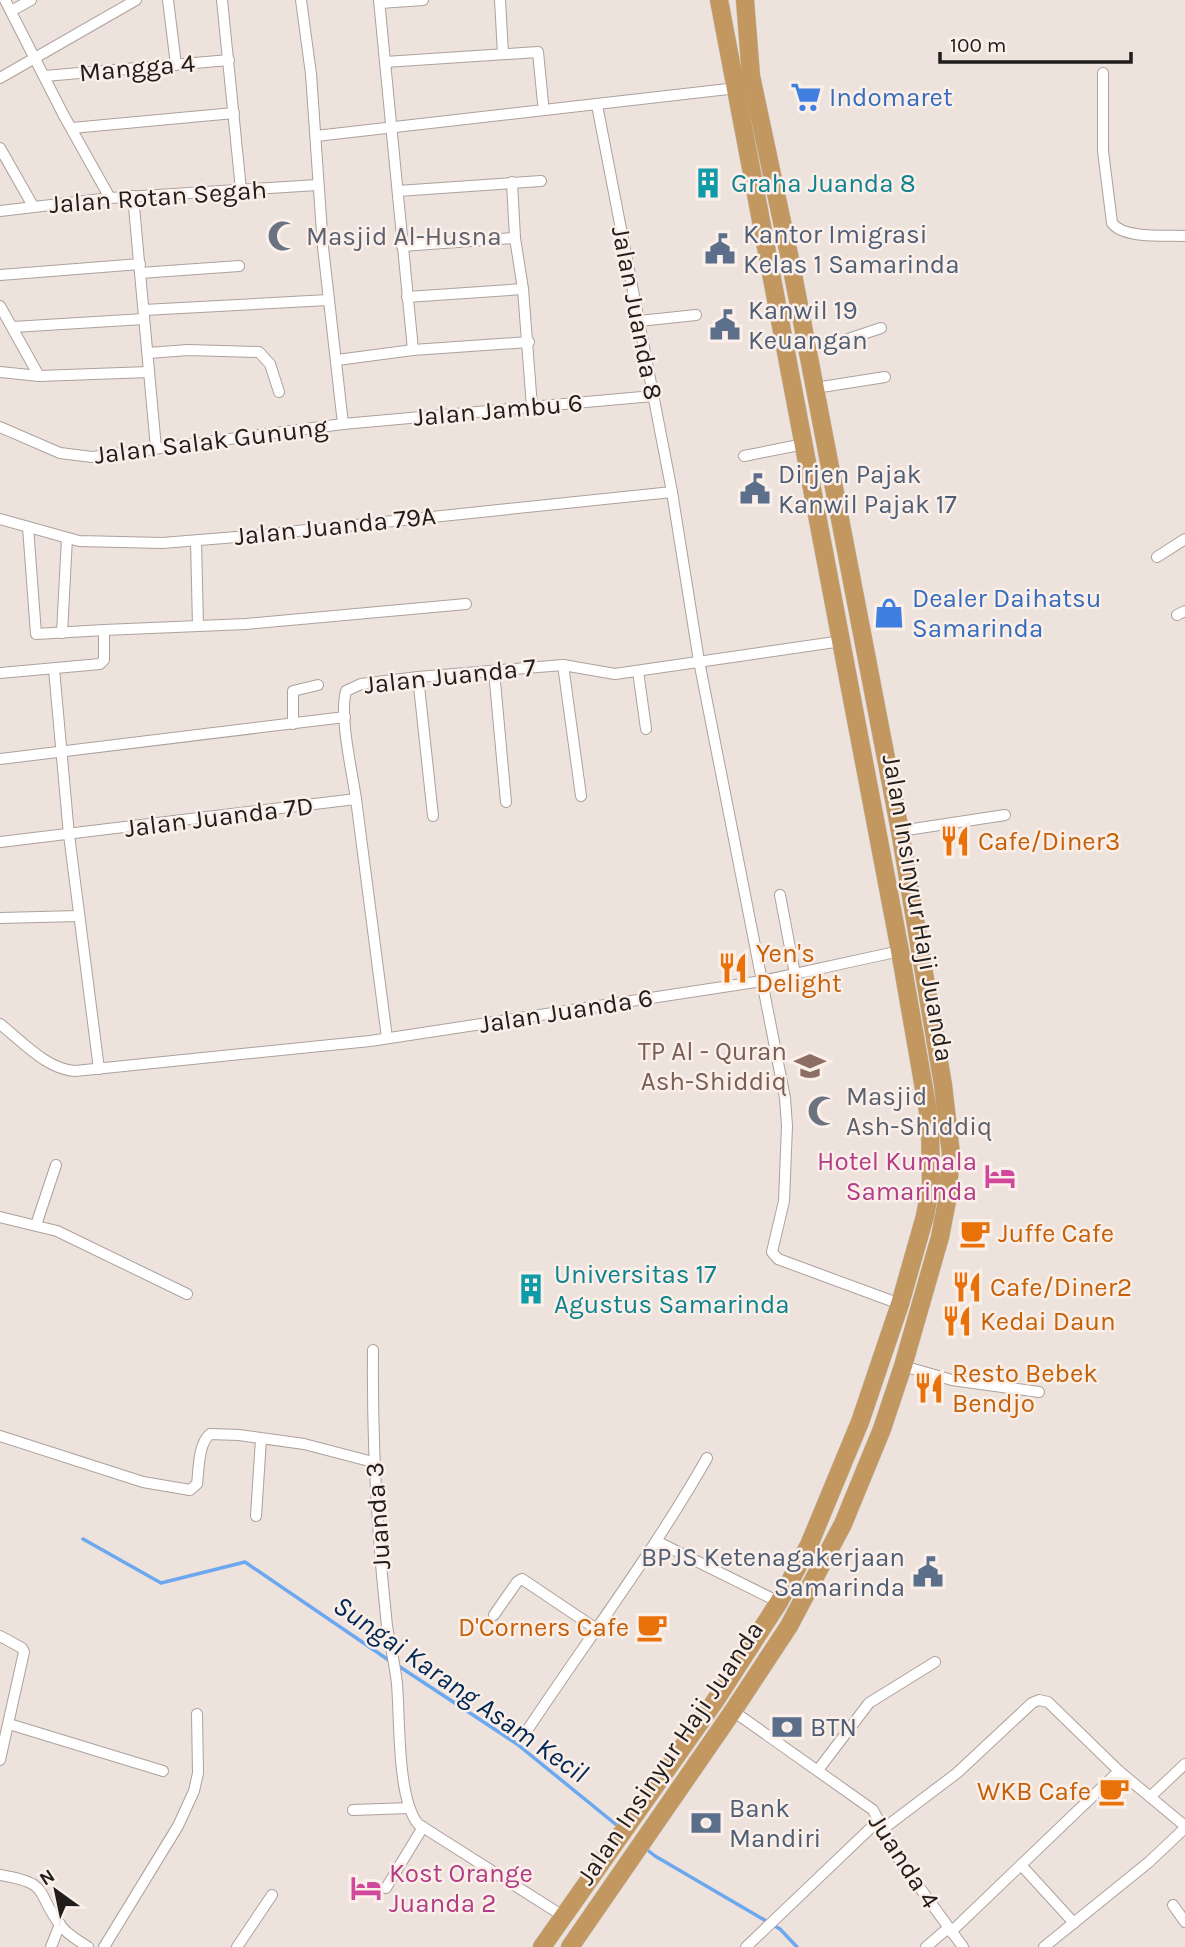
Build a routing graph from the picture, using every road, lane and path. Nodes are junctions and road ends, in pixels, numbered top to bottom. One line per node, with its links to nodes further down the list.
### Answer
1 (5, 0): 13 (street)
2 (31, 0): 13 (street)
3 (136, 0): 15 (street)
4 (168, 0): 18 (street)
5 (222, 0): 16 (street)
6 (300, 0): 28 (street)
7 (423, 0): 12 (street)
8 (499, 0): 14 (street)
9 (719, 0): 22 (highway, Jalan Insinyur Haji Juanda)
10 (733, 0): 22 (highway)
11 (745, 0): 22 (highway, Jalan Insinyur Haji Juanda)
12 (379, 1): 17 (street)
13 (11, 11): 15 (street)
14 (503, 54): 17 (street); 23 (street)
15 (34, 57): 20 (street); 21 (street)
16 (229, 60): 18 (street, Mangga 4); 25 (street)
17 (385, 62): 27 (street)
18 (176, 65): 20 (street, Mangga 4)
19 (1103, 73): 39 (street)
20 (45, 76): 26 (street)
21 (0, 78)
22 (741, 80): 24 (street); 55 (highway, Jalan Insinyur Haji Juanda); 63 (highway, Jalan Insinyur Haji Juanda)
23 (542, 103)
24 (597, 105): 27 (street); 51 (street, Jalan Juanda 8)
25 (234, 113): 26 (street); 33 (street)
26 (72, 128): 36 (street)
27 (390, 128): 28 (street); 34 (street)
28 (316, 136): 32 (street)
29 (0, 148): 37 (street)
30 (541, 181): 31 (street)
31 (512, 182): 34 (street); 40 (street)
32 (317, 185): 33 (street, Jalan Rotan Segah); 47 (street)
33 (241, 190): 35 (street, Jalan Rotan Segah)
34 (398, 191): 41 (street)
35 (132, 196): 36 (street, Jalan Rotan Segah); 43 (street)
36 (110, 198): 37 (street, Jalan Rotan Segah)
37 (33, 206): 38 (street, Jalan Rotan Segah)
38 (0, 211)
39 (1185, 236)
40 (515, 238): 41 (street); 45 (street)
41 (402, 246): 46 (street)
42 (239, 266): 43 (street)
43 (140, 268): 44 (street); 49 (street)
44 (0, 275)
45 (523, 289): 46 (street); 54 (street)
46 (407, 297): 56 (street)
47 (328, 300): 49 (street); 58 (street)
48 (0, 306): 52 (street)
49 (144, 314): 52 (street); 57 (street)
50 (696, 315): 51 (street)
51 (639, 321): 66 (street, Jalan Juanda 8)
52 (13, 327): 61 (street)
53 (880, 328): 55 (street)
54 (528, 342): 56 (street); 67 (street)
55 (807, 347): 64 (highway, Jalan Insinyur Haji Juanda)
56 (413, 350): 58 (street)
57 (148, 353): 60 (street); 65 (street)
58 (337, 360): 68 (street)
59 (0, 372): 61 (street)
60 (149, 372): 61 (street); 71 (street)
61 (39, 376)
62 (885, 377): 64 (street)
63 (793, 383): 64 (street); 70 (highway, Jalan Insinyur Haji Juanda)
64 (814, 384): 103 (highway, Jalan Insinyur Haji Juanda)
65 (279, 392)
66 (653, 396): 67 (street, Jalan Jambu 6); 73 (street, Jalan Juanda 8)
67 (532, 407): 68 (street, Jalan Jambu 6)
68 (343, 424): 71 (street, Jalan Salak Gunung)
69 (0, 427): 71 (street, Jalan Salak Gunung)
70 (804, 444): 72 (street); 84 (highway, Jalan Insinyur Haji Juanda)
71 (156, 448)
72 (744, 456)
73 (672, 492): 78 (street, Jalan Juanda 79A); 85 (street, Jalan Juanda 8)
74 (0, 519): 75 (street, Jalan Juanda 79A)
75 (28, 527): 76 (street, Jalan Juanda 79A); 83 (street)
76 (68, 538): 78 (street, Jalan Juanda 79A); 83 (street)
77 (1185, 539): 79 (street)
78 (196, 541): 81 (street)
79 (1157, 557)
80 (466, 604): 81 (street)
81 (198, 626): 82 (street)
82 (104, 631): 83 (street); 87 (street)
83 (62, 633)
84 (842, 641): 85 (street, Jalan Juanda 7); 109 (highway, Jalan Insinyur Haji Juanda)
85 (699, 662): 89 (street, Jalan Juanda 7); 111 (street)
86 (563, 664): 88 (street, Jalan Juanda 7); 89 (street, Jalan Juanda 7); 98 (street)
87 (54, 668): 90 (street); 96 (street)
88 (494, 671): 91 (street, Jalan Juanda 7); 100 (street)
89 (638, 671): 95 (street)
90 (0, 673)
91 (418, 677): 93 (street, Jalan Juanda 7); 102 (street)
92 (318, 685): 94 (street)
93 (345, 717): 94 (street, Jalan Juanda 7); 99 (street)
94 (293, 724): 96 (street, Jalan Juanda 7)
95 (646, 729)
96 (61, 753): 97 (street, Jalan Juanda 7); 104 (street)
97 (0, 759)
98 (581, 796)
99 (356, 799): 104 (street, Jalan Juanda 7D); 113 (street)
100 (506, 802)
101 (1005, 815): 103 (street)
102 (433, 816)
103 (900, 831): 121 (highway, Jalan Insinyur Haji Juanda)
104 (69, 835): 105 (street, Jalan Juanda 7D); 107 (street)
105 (0, 842)
106 (780, 895): 110 (street)
107 (79, 916): 108 (street); 114 (street)
108 (0, 918)
109 (900, 951): 110 (street, Jalan Juanda 6); 119 (highway, Jalan Insinyur Haji Juanda)
110 (795, 974): 111 (street, Jalan Juanda 6)
111 (762, 981): 113 (street, Jalan Juanda 6); 119 (street)
112 (0, 1024): 114 (street, Jalan Juanda 6)
113 (387, 1038): 114 (street, Jalan Juanda 6)
114 (99, 1069)
115 (56, 1165): 117 (street)
116 (0, 1217): 117 (street)
117 (36, 1225): 118 (street)
118 (187, 1294)
119 (900, 1304): 123 (highway, Jalan Insinyur Haji Juanda)
120 (373, 1350): 128 (street, Juanda 3)
121 (903, 1366): 122 (street); 124 (highway, Jalan Insinyur Haji Juanda)
122 (1039, 1392)
123 (860, 1422): 124 (highway); 131 (highway, Jalan Insinyur Haji Juanda)
124 (882, 1429): 136 (highway, Jalan Insinyur Haji Juanda)
125 (0, 1436): 126 (street)
126 (261, 1439): 128 (street); 129 (street)
127 (707, 1458): 130 (street)
128 (373, 1462): 146 (street, Juanda 3)
129 (256, 1516)
130 (658, 1542): 131 (street); 133 (street)
131 (779, 1602): 156 (highway, Jalan Insinyur Haji Juanda)
132 (494, 1615): 133 (street)
133 (596, 1628): 139 (street)
134 (0, 1636): 138 (street)
135 (935, 1662): 142 (street)
136 (733, 1711): 142 (street, Juanda 4); 166 (highway, Jalan Insinyur Haji Juanda)
137 (197, 1714): 163 (street)
138 (9, 1724): 140 (street); 143 (street)
139 (526, 1732)
140 (0, 1760)
141 (1185, 1764): 145 (street)
142 (818, 1770): 148 (street, Juanda 4)
143 (163, 1771)
144 (1119, 1771): 145 (street); 148 (street); 151 (street)
145 (1150, 1797): 150 (street)
146 (409, 1808): 147 (street); 149 (street)
147 (353, 1810)
148 (881, 1825): 160 (street, Juanda 4); 167 (street)
149 (423, 1827): 153 (street); 156 (street)
150 (1185, 1827): 158 (street)
151 (1021, 1865): 158 (street); 160 (street)
152 (0, 1875): 159 (street)
153 (386, 1888)
154 (272, 1895): 164 (street)
155 (1172, 1905): 157 (street)
156 (563, 1916): 165 (highway, Jalan Insinyur Haji Juanda)
157 (1185, 1922)
158 (1074, 1923): 170 (street)
159 (60, 1924): 161 (street); 162 (street)
160 (950, 1930): 168 (street); 169 (street, Juanda 4)
161 (51, 1947)
162 (88, 1947)
163 (104, 1947)
164 (237, 1947)
165 (542, 1947)
166 (570, 1947)
167 (746, 1947)
168 (926, 1947)
169 (963, 1947)
170 (1044, 1947)

